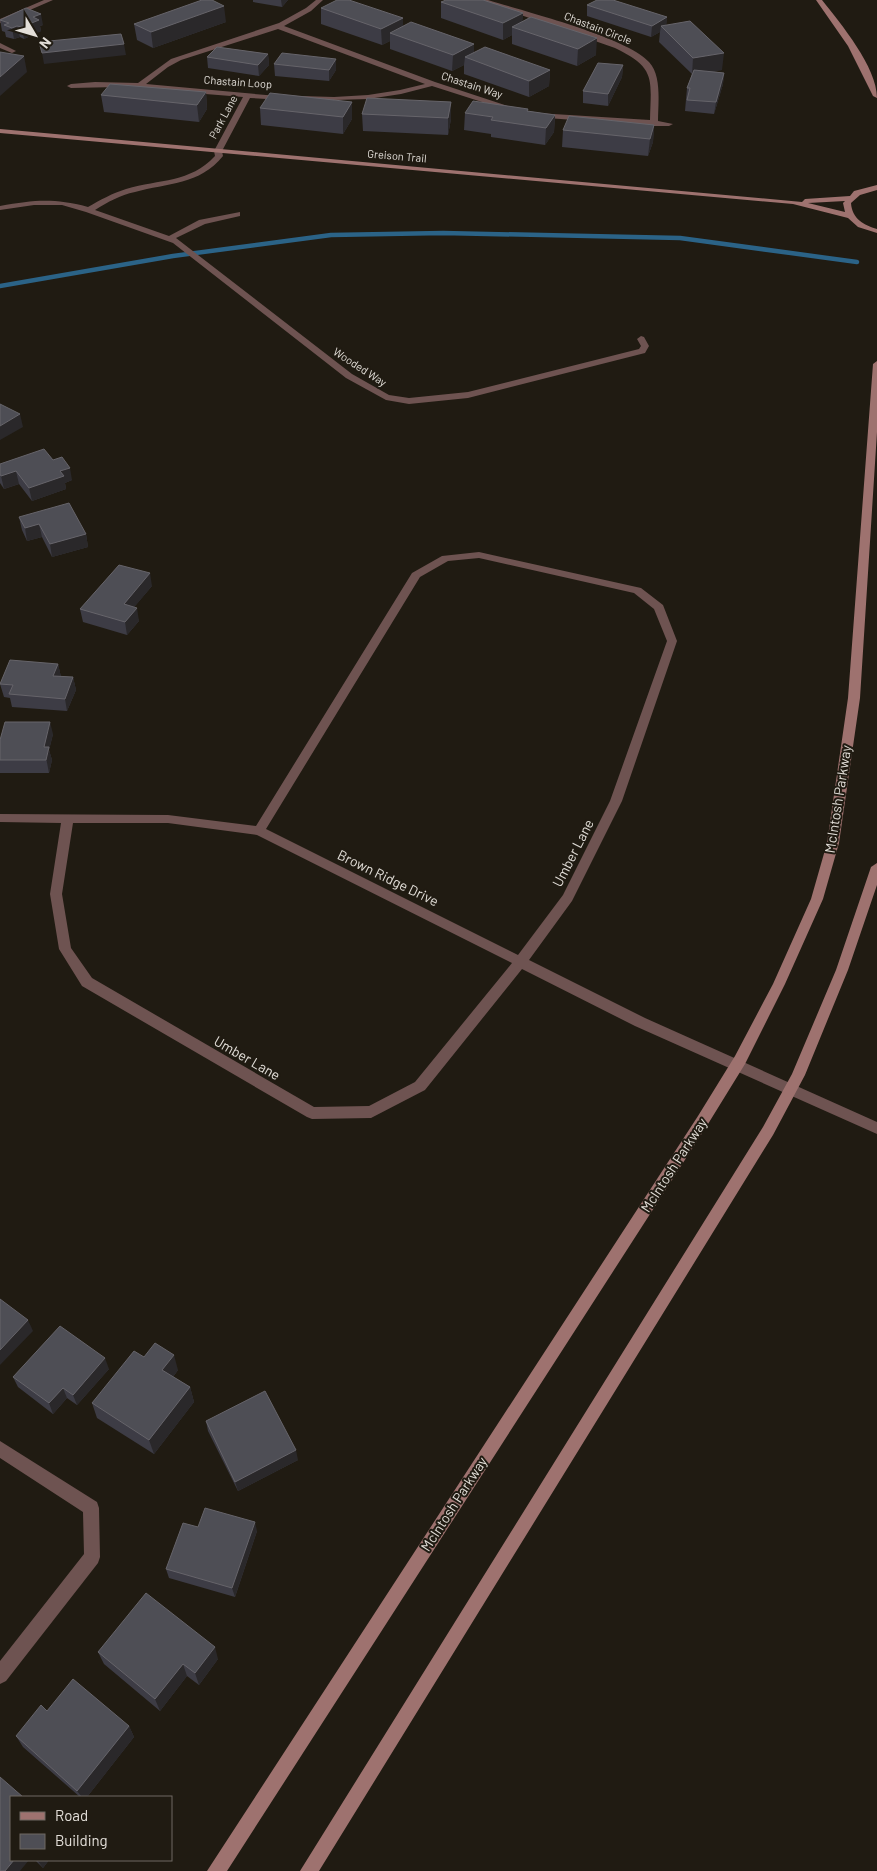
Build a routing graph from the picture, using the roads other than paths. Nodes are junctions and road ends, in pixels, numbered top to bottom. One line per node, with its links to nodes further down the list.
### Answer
1 (50, 0): 6 (street)
2 (320, 0): 8 (street)
3 (481, 0): 18 (street, Chastain Circle)
4 (819, 0): 15 (street)
5 (0, 14): 6 (street)
6 (8, 18): 7 (street)
7 (0, 21)
8 (277, 26): 11 (street, Chastain Way); 13 (street)
9 (0, 45): 10 (street)
10 (12, 50)
11 (432, 84): 14 (street, Chastain Loop); 16 (street, Chastain Way)
12 (71, 86): 13 (street, Chastain Loop)
13 (139, 86): 14 (street, Chastain Loop)
14 (248, 94): 21 (street, Park Lane)
15 (877, 96)
16 (521, 111)
17 (529, 113): 18 (street)
18 (654, 124): 19 (street)
19 (670, 124)
20 (0, 131): 21 (street, Greison Trail)
21 (218, 151): 24 (street, Greison Trail); 26 (street)
22 (877, 187): 23 (street, Greison Trail)
23 (851, 198): 24 (street, Greison Trail); 28 (street)
24 (793, 202): 28 (street, Greison Trail)
25 (0, 208): 26 (street, Wooded Way)
26 (89, 210): 30 (street, Wooded Way)
27 (237, 214): 30 (street)
28 (850, 216): 29 (street, Greison Trail)
29 (877, 231)
30 (171, 238): 31 (street, Wooded Way)
31 (641, 339)
32 (877, 364): 38 (street, McIntosh Parkway)
33 (0, 818): 34 (street, Brown Ridge Drive)
34 (68, 818): 35 (street, Brown Ridge Drive); 37 (street, Umber Lane)
35 (259, 831): 37 (street, Brown Ridge Drive); 37 (street, Umber Lane)
36 (877, 866): 39 (street)
37 (521, 961): 38 (street, Brown Ridge Drive)
38 (737, 1065): 39 (street, Brown Ridge Drive); 43 (street, McIntosh Parkway)
39 (791, 1090): 40 (street, Brown Ridge Drive); 44 (street)
40 (877, 1128)
41 (0, 1449): 42 (street)
42 (0, 1675)
43 (216, 1871)
44 (309, 1871)

